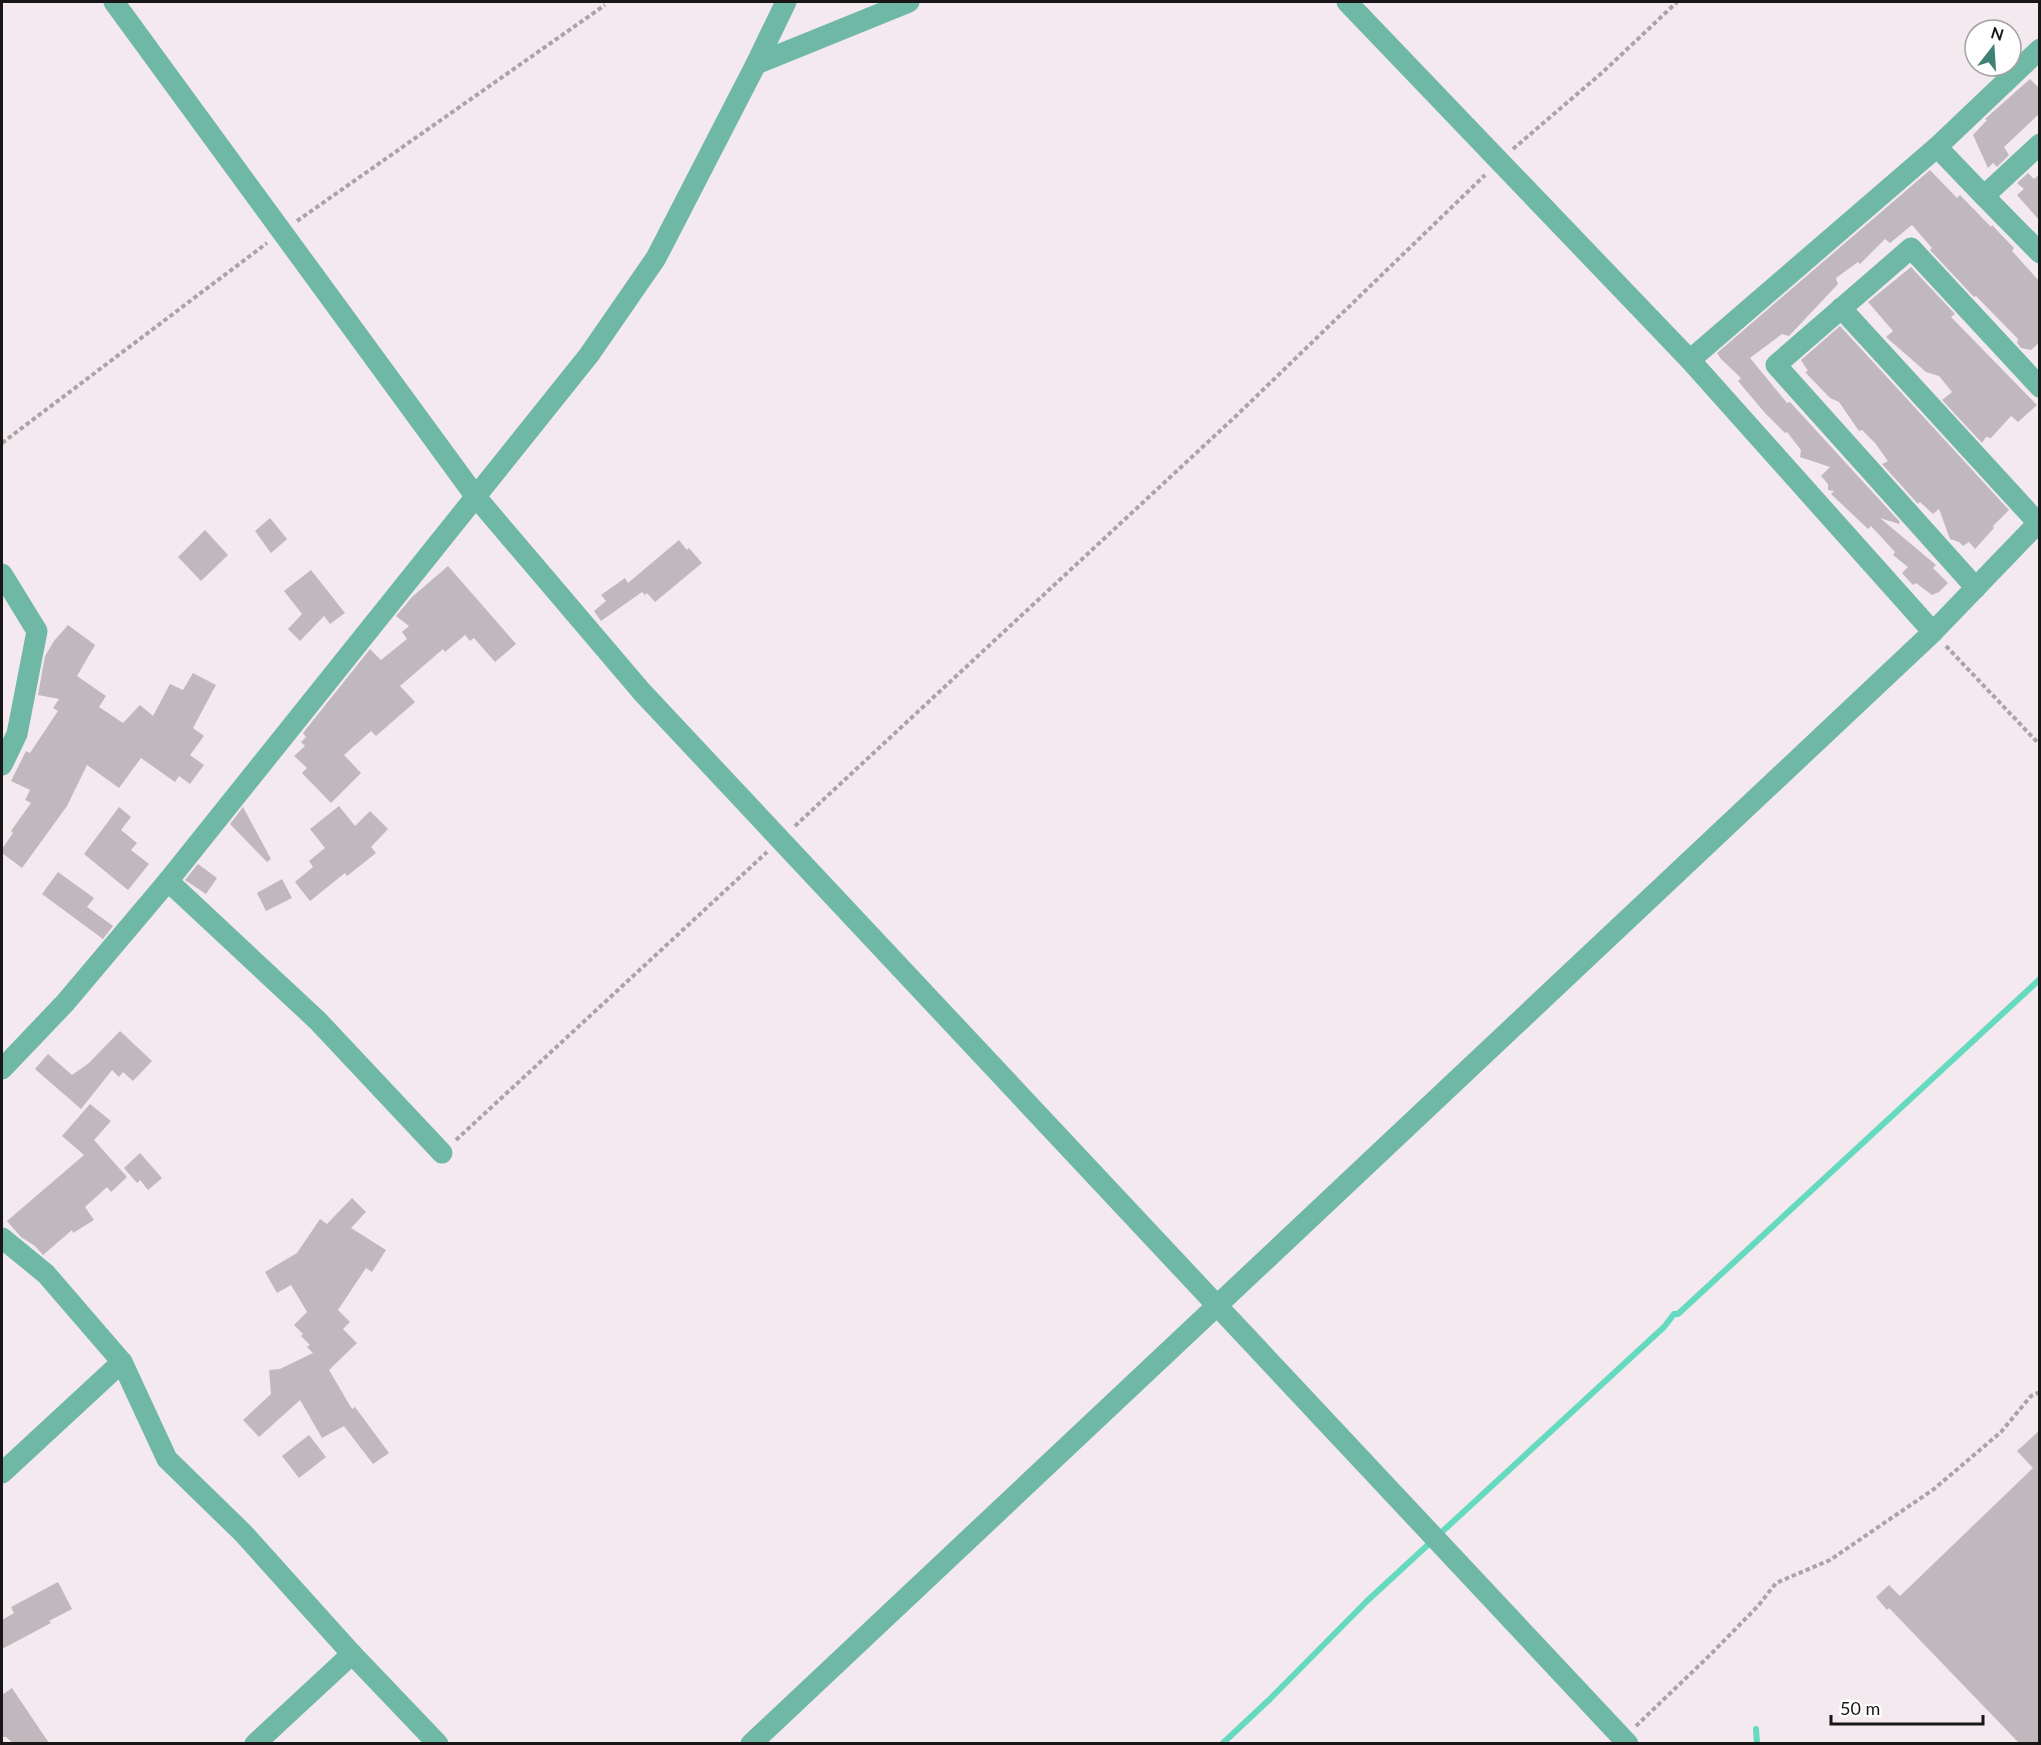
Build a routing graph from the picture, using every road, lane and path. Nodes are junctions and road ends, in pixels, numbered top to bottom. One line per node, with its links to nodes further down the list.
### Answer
1 (114, 2): 13 (street)
2 (786, 2): 8 (street)
3 (909, 2): 8 (street)
4 (1347, 2): 11 (street)
5 (1677, 2): 11 (path)
6 (605, 5): 13 (path)
7 (2040, 49): 10 (street)
8 (756, 64): 19 (street)
9 (2040, 144): 12 (street)
10 (1937, 147): 12 (street); 16 (street)
11 (1500, 161): 16 (street); 26 (path)
12 (1984, 196): 14 (street)
13 (281, 232): 18 (path); 19 (street)
14 (2040, 253)
15 (1840, 308): 17 (street); 20 (street); 22 (street)
16 (1690, 360): 23 (street)
17 (2040, 387)
18 (2, 443)
19 (476, 497): 26 (street); 27 (street)
20 (2039, 522): 22 (street)
21 (2, 574): 25 (street)
22 (1976, 588): 23 (street)
23 (1933, 632): 24 (path); 31 (street)
24 (2040, 746)
25 (2, 765)
26 (780, 840): 29 (path); 31 (street)
27 (168, 881): 28 (street); 29 (street)
28 (2, 1069)
29 (442, 1153)
30 (2, 1238): 32 (street)
31 (1217, 1306): 36 (street); 39 (street)
32 (122, 1362): 34 (street); 35 (street)
33 (2040, 1392): 36 (path)
34 (2, 1473)
35 (352, 1654): 37 (street); 38 (street)
36 (1625, 1741)
37 (255, 1743)
38 (438, 1743)
39 (751, 1743)

